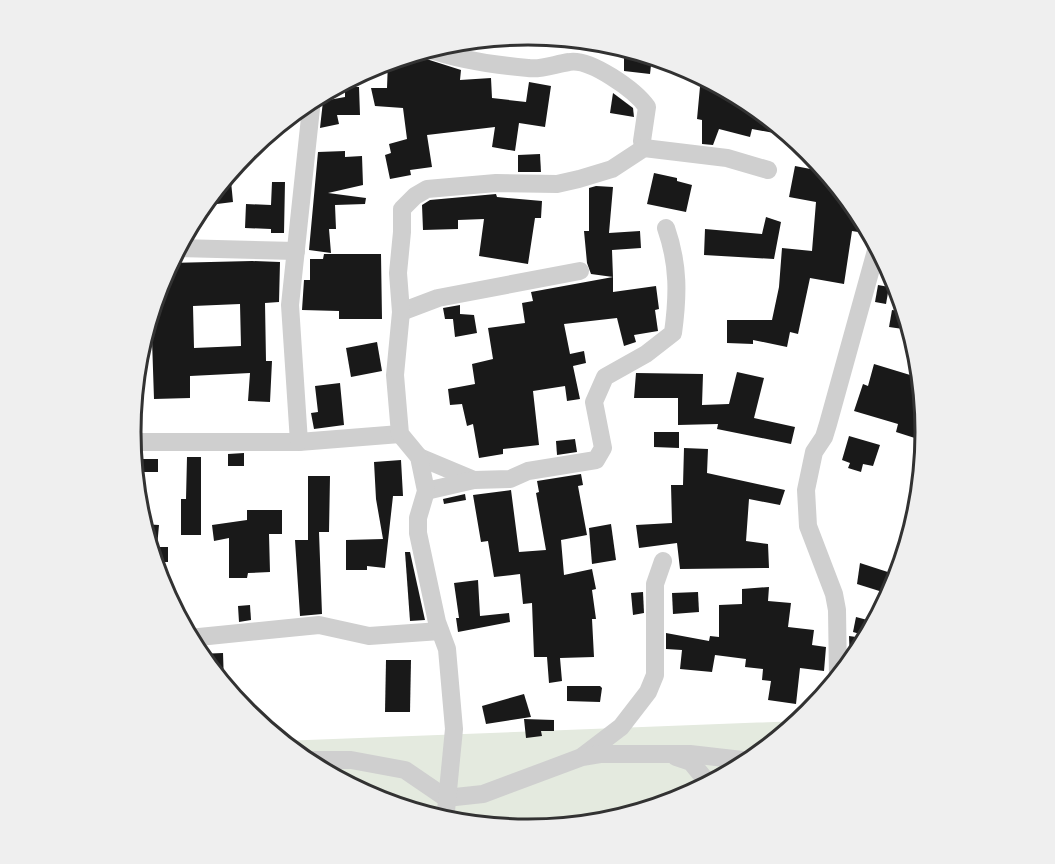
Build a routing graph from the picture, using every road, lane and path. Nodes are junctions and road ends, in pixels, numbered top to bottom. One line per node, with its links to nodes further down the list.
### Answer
1 (445, 54): 3 (street)
2 (311, 111): 7 (street)
3 (644, 148): 4 (street); 10 (street)
4 (768, 170)
5 (666, 228): 15 (street)
6 (187, 248): 7 (street)
7 (296, 251): 13 (street)
8 (874, 259): 20 (street)
9 (580, 271): 10 (street)
10 (401, 312): 11 (street)
11 (400, 434): 13 (street); 14 (street)
12 (141, 442): 13 (street)
13 (299, 442)
14 (419, 458): 15 (street); 16 (street)
15 (474, 480): 16 (street)
16 (426, 491): 18 (street)
17 (663, 561): 22 (street)
18 (440, 631): 19 (street); 26 (street)
19 (199, 637)
20 (838, 664)
21 (672, 756): 22 (street); 23 (street); 25 (street)
22 (582, 757): 26 (street)
23 (734, 759)
24 (322, 760): 26 (street)
25 (703, 777)
26 (446, 798): 27 (street)
27 (446, 811)

